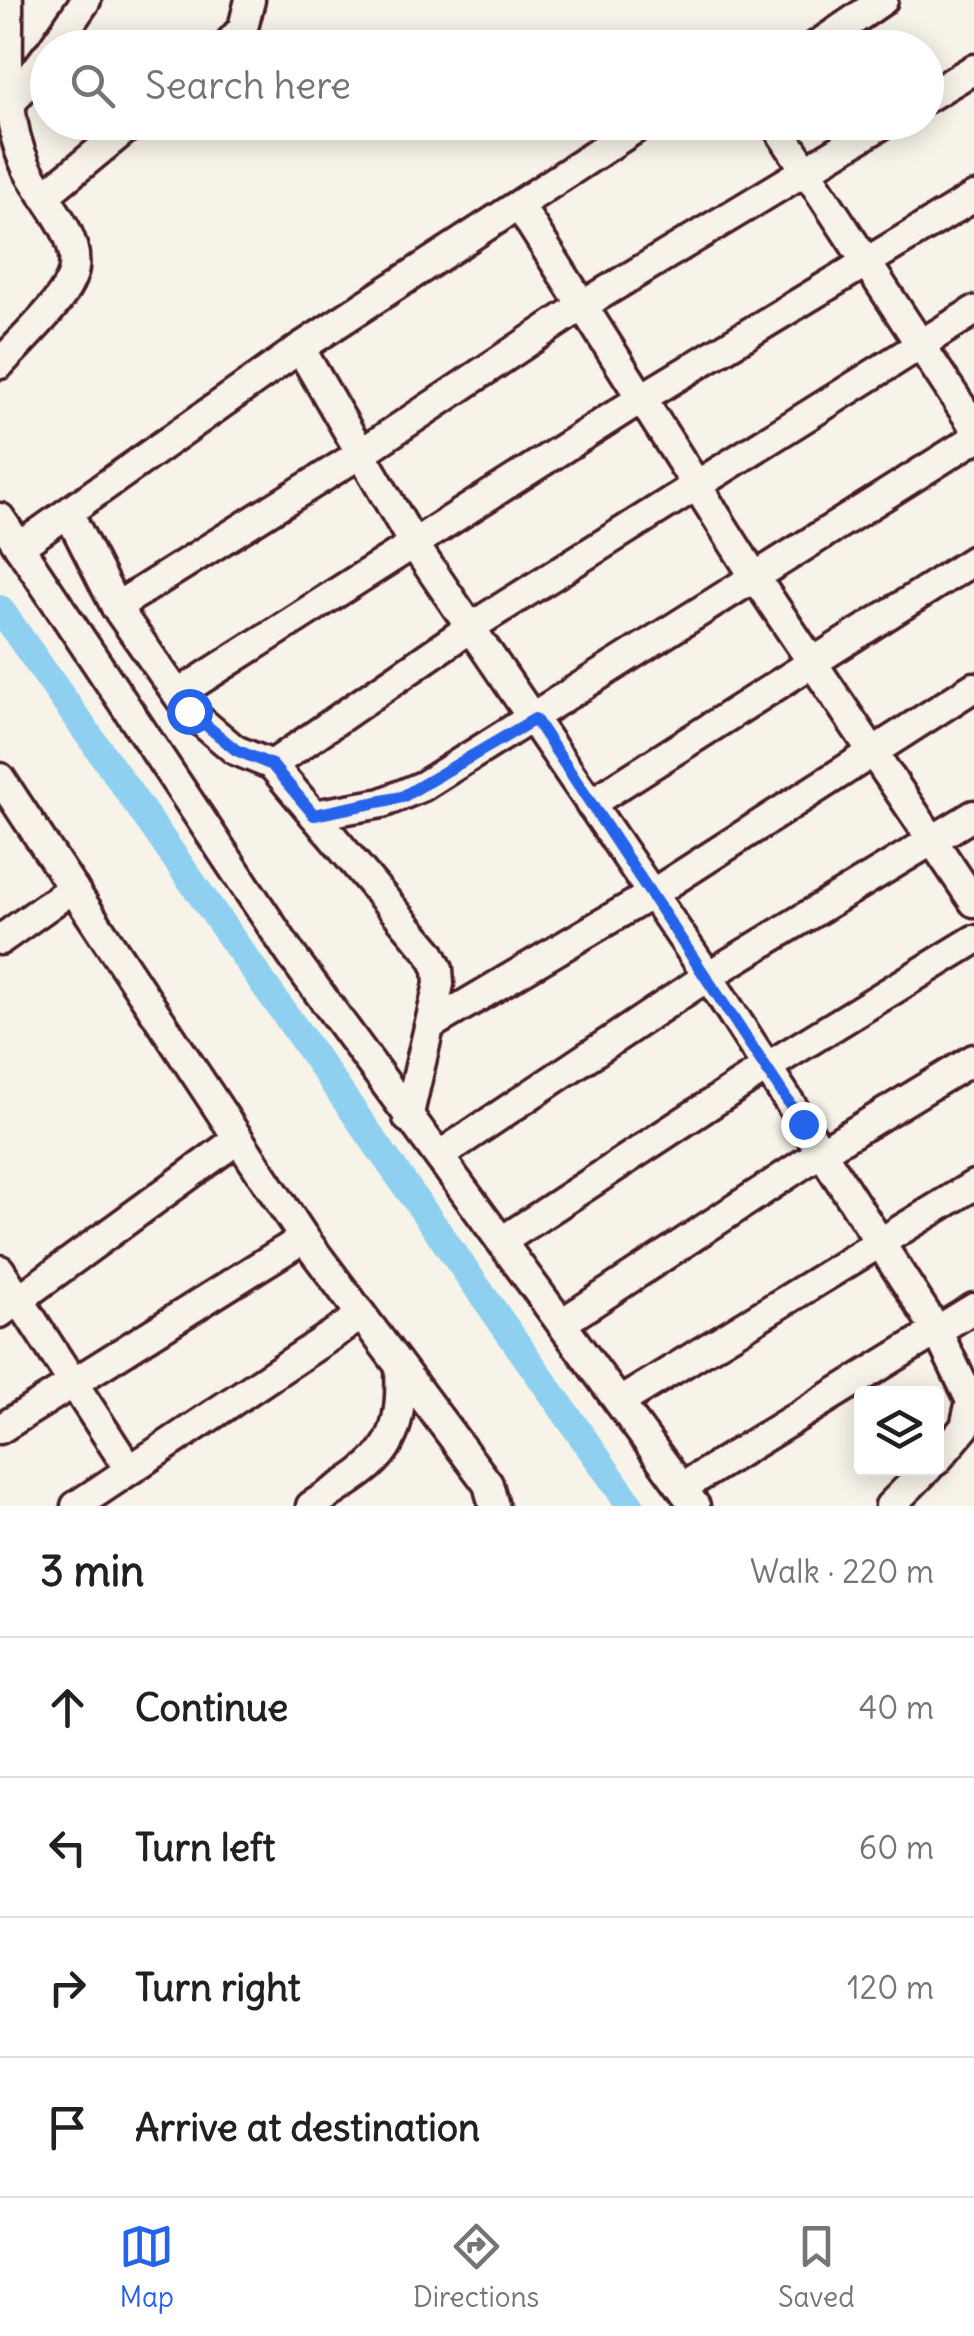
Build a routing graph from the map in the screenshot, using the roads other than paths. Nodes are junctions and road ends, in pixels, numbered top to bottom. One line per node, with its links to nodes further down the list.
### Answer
1 (8, 0): 11 (street)
2 (86, 0): 5 (street)
3 (250, 0): 6 (street)
4 (883, 0): 7 (street)
5 (65, 30)
6 (241, 30)
7 (839, 30)
8 (974, 70): 10 (street)
9 (30, 78): 11 (street)
10 (944, 88)
11 (10, 105): 17 (street)
12 (112, 140): 17 (street)
13 (619, 140): 19 (street)
14 (785, 140): 16 (street)
15 (856, 140): 16 (street)
16 (804, 172): 20 (street); 21 (street)
17 (44, 196): 25 (street)
18 (974, 197): 20 (street)
19 (520, 207): 21 (street); 24 (street)
20 (864, 262): 23 (street); 26 (street)
21 (580, 307): 26 (street); 29 (street)
22 (974, 311): 23 (street)
23 (918, 344): 27 (street); 30 (street)
24 (300, 348): 29 (street); 31 (street)
25 (0, 364)
26 (642, 398): 30 (street); 33 (street)
27 (974, 426)
28 (974, 438): 36 (street)
29 (364, 452): 33 (street); 37 (street)
30 (695, 483): 36 (street); 38 (street)
31 (69, 514): 34 (street); 37 (street)
32 (0, 518): 34 (street)
33 (413, 543): 38 (street); 41 (street)
34 (19, 547): 59 (street)
35 (974, 560): 39 (street)
36 (756, 578): 39 (street); 42 (street)
37 (116, 607): 41 (street)
38 (471, 627): 42 (street); 44 (street)
39 (812, 663): 43 (street); 46 (street)
40 (974, 687): 43 (street)
41 (178, 694): 44 (street)
42 (535, 719): 46 (street); 47 (street)
43 (874, 752): 49 (street); 51 (street)
44 (272, 765): 47 (street)
45 (0, 778): 50 (street)
46 (590, 804): 51 (street)
47 (314, 815): 56 (street)
48 (974, 815): 49 (street)
49 (934, 838): 52 (street); 55 (street)
50 (73, 888): 53 (street); 60 (street)
51 (652, 894): 55 (street); 56 (street)
52 (974, 902)
53 (0, 940)
54 (974, 940): 58 (street)
55 (708, 976): 58 (street); 62 (street)
56 (430, 1026): 59 (street)
57 (974, 1059): 61 (street)
58 (766, 1067): 61 (street); 65 (street)
59 (408, 1118): 62 (street)
60 (238, 1139): 64 (street); 68 (street)
61 (821, 1152): 66 (street); 71 (street)
62 (440, 1156): 65 (street)
63 (974, 1184): 66 (street)
64 (304, 1238): 70 (street); 74 (street)
65 (502, 1240): 71 (street)
66 (880, 1242): 72 (street); 75 (street)
67 (0, 1270): 68 (street)
68 (10, 1307): 74 (street)
69 (974, 1308): 72 (street)
70 (360, 1317): 73 (street); 79 (street)
71 (562, 1323): 75 (street)
72 (937, 1331): 76 (street); 81 (street)
73 (400, 1368): 83 (street); 84 (street)
74 (72, 1381): 77 (street); 79 (street)
75 (620, 1402): 81 (street)
76 (972, 1414): 78 (street)
77 (0, 1429)
78 (944, 1451)
79 (129, 1469): 82 (street)
80 (920, 1476): 85 (street)
81 (689, 1497)
82 (76, 1506)
83 (311, 1506)
84 (494, 1506)
85 (890, 1506)

